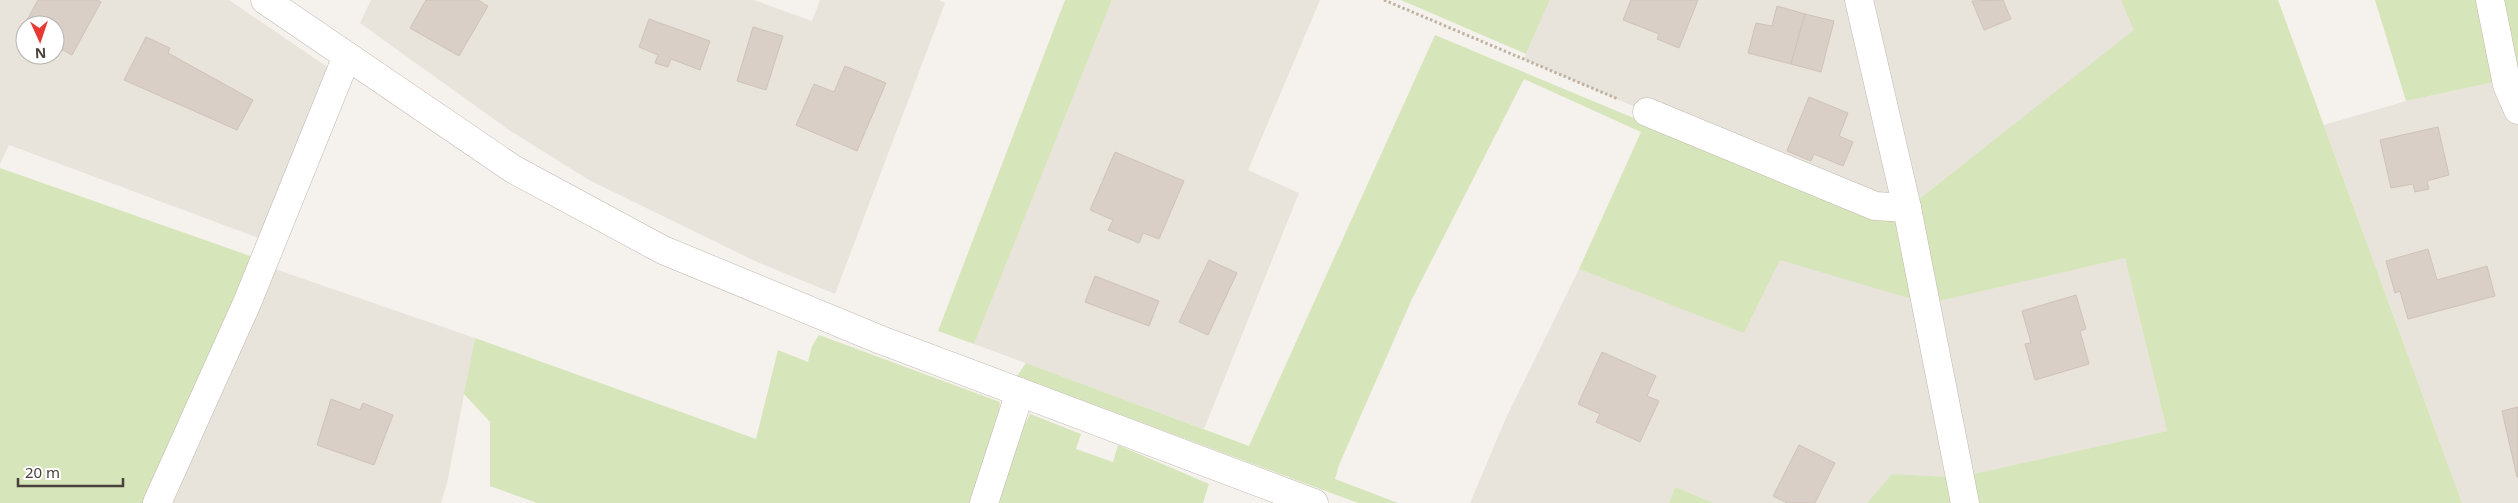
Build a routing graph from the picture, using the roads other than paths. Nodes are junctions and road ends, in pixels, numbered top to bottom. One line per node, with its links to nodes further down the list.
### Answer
1 (265, 0): 4 (street)
2 (1859, 0): 7 (street)
3 (2490, 0): 5 (street)
4 (347, 56): 8 (street); 9 (street)
5 (2518, 110)
6 (1647, 112): 7 (street)
7 (1907, 208): 12 (street)
8 (1020, 392): 10 (street); 11 (street)
9 (157, 503)
10 (984, 503)
11 (1314, 503)
12 (1965, 503)

